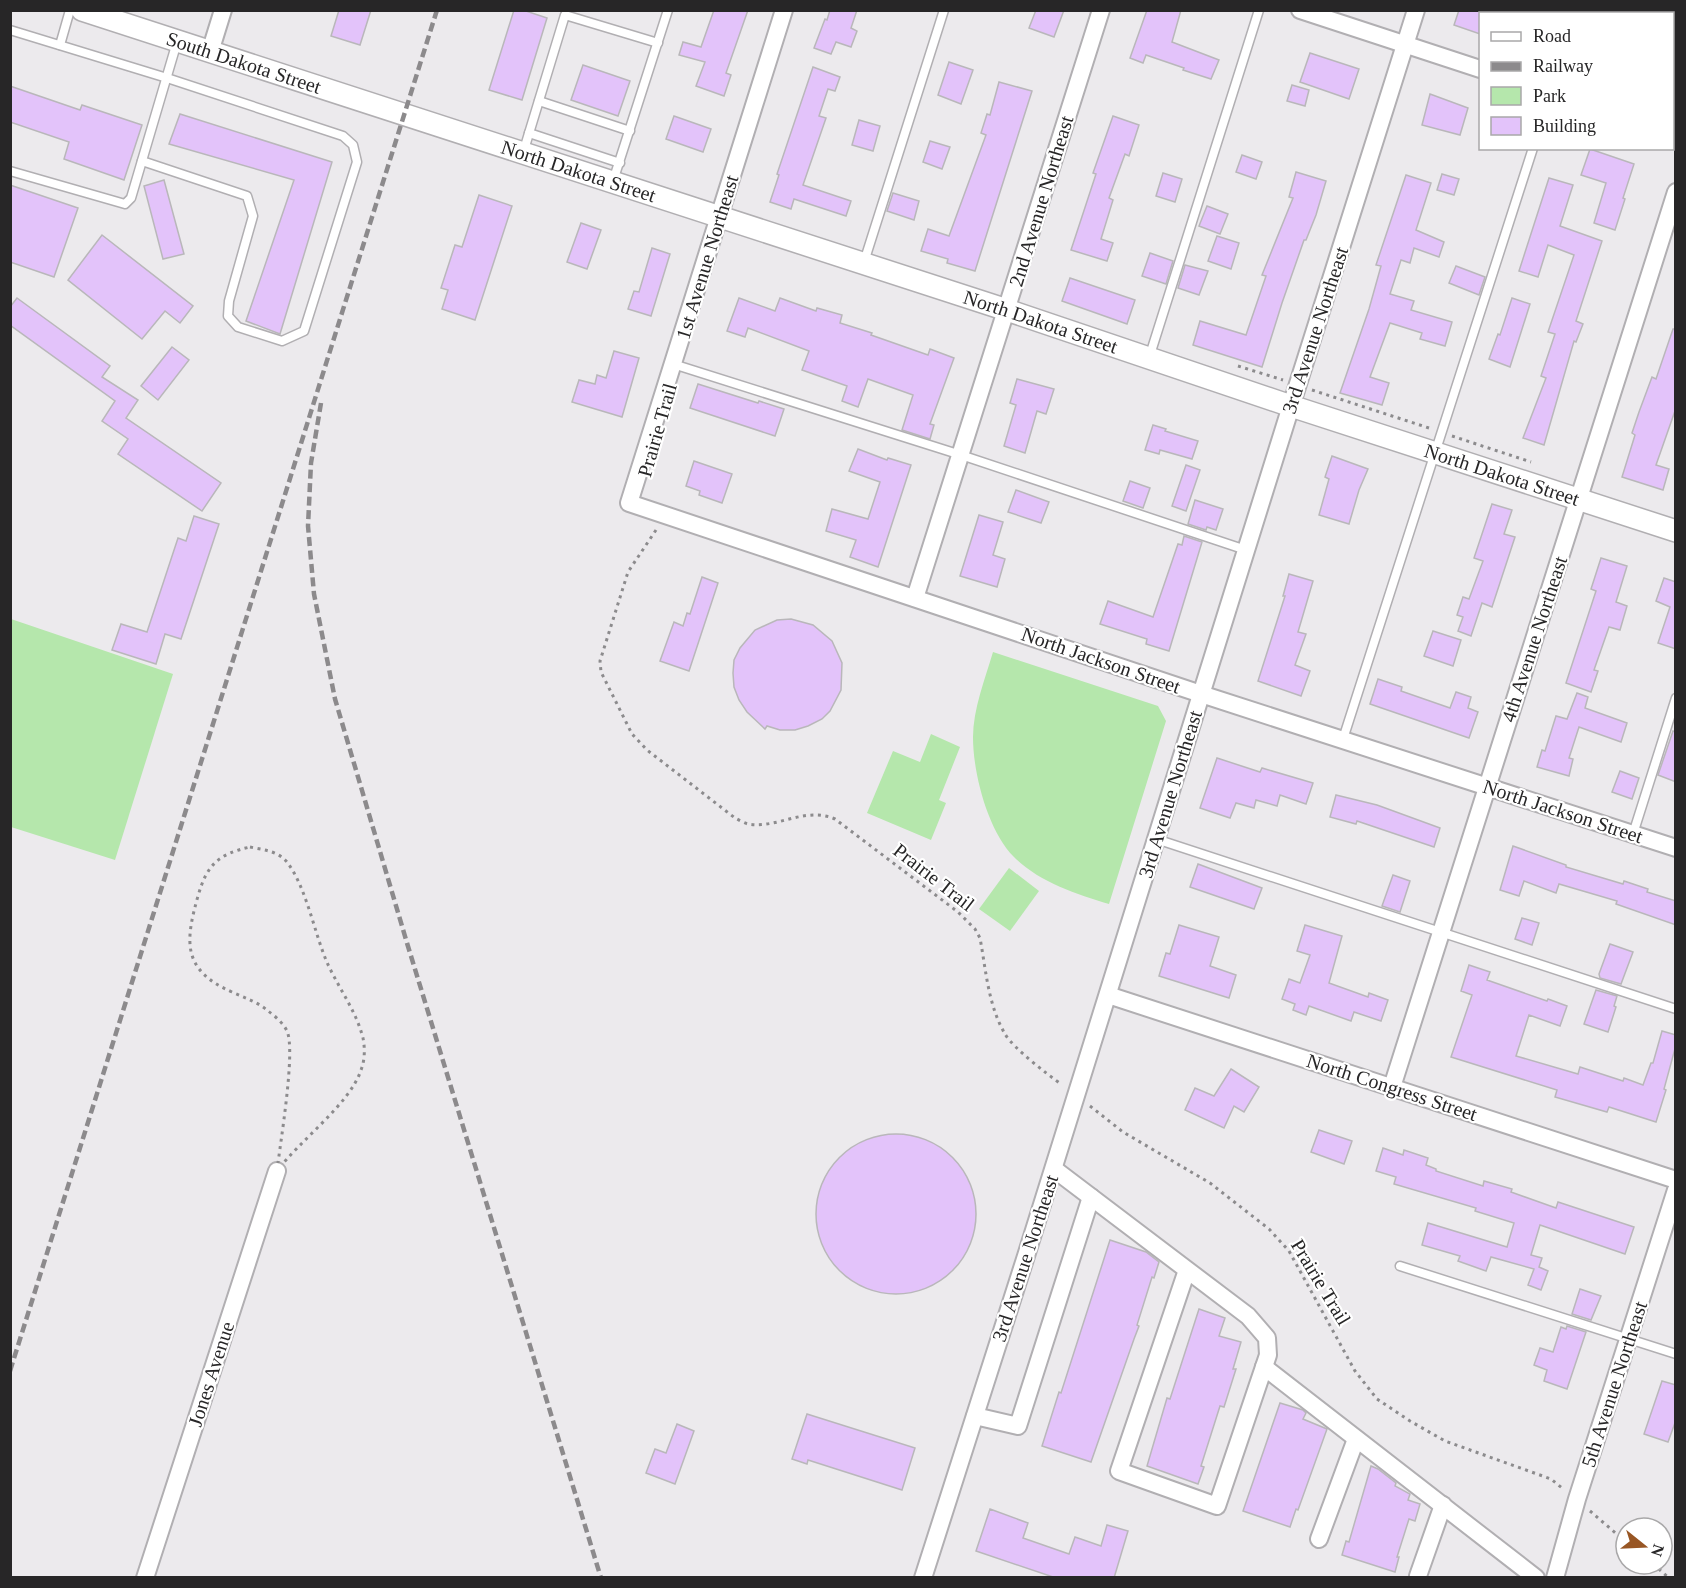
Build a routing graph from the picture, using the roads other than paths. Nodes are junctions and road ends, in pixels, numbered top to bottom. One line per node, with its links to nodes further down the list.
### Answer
1 (70, 10): 15 (lane)
2 (82, 10): 13 (street, South Dakota Street)
3 (223, 10): 17 (street)
4 (669, 10): 14 (lane)
5 (784, 10): 32 (street, 1st Avenue Northeast)
6 (944, 10): 33 (lane)
7 (1101, 10): 34 (street, 2nd Avenue Northeast)
8 (1259, 10): 35 (lane)
9 (1300, 10): 16 (street)
10 (1416, 10): 16 (street, 3rd Avenue Northeast)
11 (563, 13): 14 (lane); 20 (lane)
12 (10, 30): 15 (lane)
13 (178, 42): 17 (street, South Dakota Street); 19 (lane)
14 (658, 43): 22 (lane)
15 (60, 45): 19 (lane)
16 (1405, 45): 18 (street); 37 (street, 3rd Avenue Northeast)
17 (210, 52): 21 (street, South Dakota Street)
18 (1479, 69)
19 (167, 78): 26 (lane); 26 (lane)
20 (539, 101): 22 (lane); 23 (lane)
21 (404, 115): 25 (street, North Dakota Street)
22 (630, 131): 27 (lane)
23 (529, 133): 25 (lane); 28 (lane)
24 (1532, 150): 38 (lane)
25 (523, 154): 28 (street, North Dakota Street)
26 (142, 161): 29 (lane)
27 (620, 163): 28 (lane); 30 (lane)
28 (593, 166): 30 (street, North Dakota Street)
29 (10, 171)
30 (612, 183): 32 (street, North Dakota Street)
31 (1676, 192): 40 (street, 4th Avenue Northeast)
32 (719, 218): 33 (street, North Dakota Street); 36 (street, 1st Avenue Northeast)
33 (863, 264): 34 (street, North Dakota Street)
34 (1007, 310): 35 (street, North Dakota Street); 39 (street, 2nd Avenue Northeast)
35 (1149, 358): 37 (street, North Dakota Street)
36 (673, 364): 39 (lane); 41 (street, 1st Avenue Northeast)
37 (1290, 406): 38 (street, North Dakota Street); 43 (street, 3rd Avenue Northeast)
38 (1436, 452): 40 (street, North Dakota Street); 47 (lane)
39 (961, 455): 43 (lane); 44 (street, 2nd Avenue Northeast)
40 (1579, 499): 42 (street, North Dakota Street); 48 (street, 4th Avenue Northeast)
41 (629, 503): 44 (street, North Jackson Street)
42 (1676, 531)
43 (1246, 550): 45 (street, 3rd Avenue Northeast)
44 (915, 598): 45 (street, North Jackson Street)
45 (1201, 694): 47 (street, North Jackson Street); 50 (street, 3rd Avenue Northeast)
46 (1676, 698): 49 (lane)
47 (1343, 739): 48 (street, North Jackson Street)
48 (1488, 785): 49 (street, North Jackson Street); 52 (street, 4th Avenue Northeast)
49 (1633, 834): 51 (street, North Jackson Street)
50 (1156, 840): 52 (lane); 53 (street, 3rd Avenue Northeast)
51 (1676, 848)
52 (1441, 932): 54 (lane); 55 (street, 4th Avenue Northeast)
53 (1108, 995): 55 (street, North Congress Street); 56 (street, 3rd Avenue Northeast)
54 (1676, 1009)
55 (1392, 1087): 58 (street, North Congress Street)
56 (1054, 1169): 60 (street); 66 (street, 3rd Avenue Northeast)
57 (277, 1171): 71 (street, Jones Avenue)
58 (1676, 1180)
59 (1676, 1190): 63 (street, 5th Avenue Northeast)
60 (1091, 1197): 62 (street); 66 (street)
61 (1400, 1266): 63 (lane)
62 (1187, 1270): 65 (street); 65 (street)
63 (1628, 1338): 64 (lane); 74 (street, 5th Avenue Northeast)
64 (1676, 1354)
65 (1264, 1367): 67 (street)
66 (975, 1416): 72 (street, 3rd Avenue Northeast)
67 (1356, 1439): 68 (street); 69 (street)
68 (1443, 1505): 70 (street); 73 (street)
69 (1319, 1539)
70 (1418, 1575)
71 (145, 1578)
72 (923, 1578)
73 (1536, 1578)
74 (1555, 1578)

